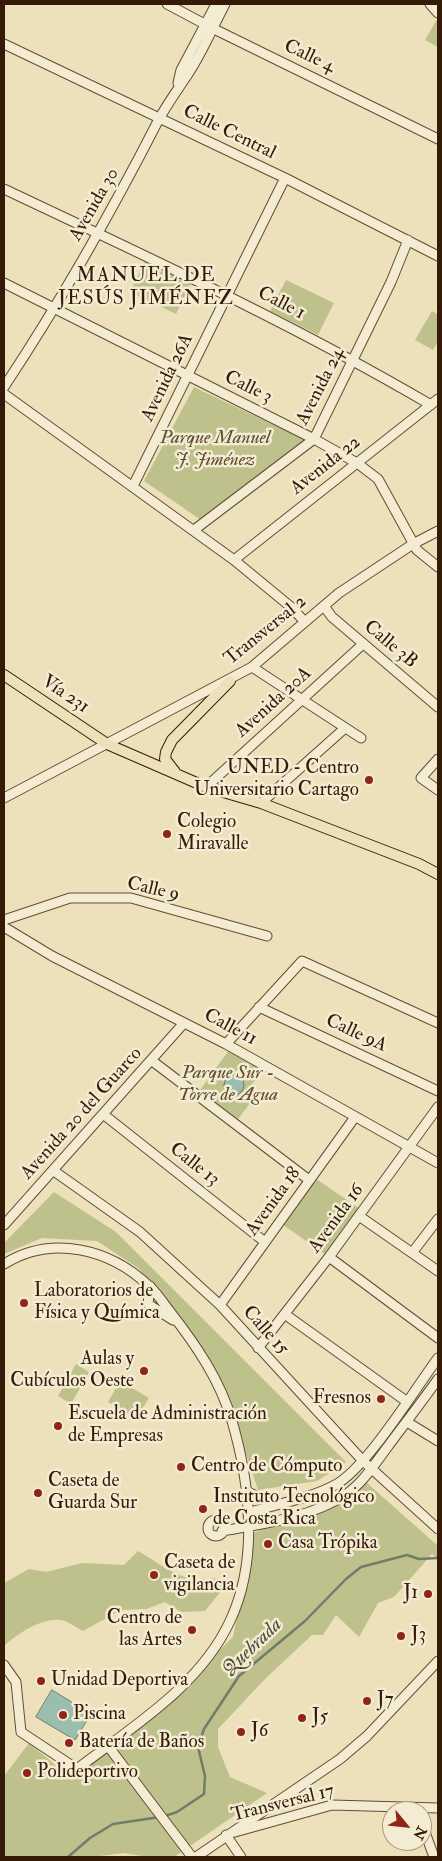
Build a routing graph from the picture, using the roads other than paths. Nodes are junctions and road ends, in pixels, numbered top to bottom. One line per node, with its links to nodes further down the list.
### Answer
1 (167, 4): 6 (street, Calle 4)
2 (216, 4): 6 (street, Avenida 30)
3 (225, 4): 6 (street, Avenida 30)
4 (430, 4): 5 (street)
5 (438, 13)
6 (208, 26): 8 (street, Avenida 30); 9 (street, Calle 4)
7 (4, 44): 8 (street, Calle Central)
8 (160, 118): 10 (street, Calle Central); 12 (street, Avenida 30)
9 (438, 139)
10 (285, 178): 13 (street, Calle Central); 16 (street, Avenida 26A)
11 (4, 189): 12 (street, Calle 1)
12 (98, 233): 16 (street, Calle 1); 17 (street, Avenida 30)
13 (408, 240): 14 (street, Calle Central); 18 (street, Avenida 24)
14 (438, 256)
15 (4, 283): 17 (street, Calle 3)
16 (227, 295): 18 (street, Calle 1); 19 (street, Avenida 26A)
17 (53, 308): 19 (street, Calle 3); 20 (street, Avenida 30)
18 (354, 359): 22 (street, Calle 1); 23 (street, Avenida 24)
19 (187, 376): 23 (street, Calle 3); 25 (street, Avenida 26A)
20 (4, 387)
21 (4, 394): 25 (street)
22 (435, 402): 24 (street, Avenida 22)
23 (314, 439): 24 (street, Calle 3); 26 (street, Avenida 24)
24 (357, 463): 28 (street, Calle 3); 29 (street, Avenida 22)
25 (133, 486): 26 (street)
26 (194, 530): 29 (street)
27 (438, 531): 28 (street, Transversal 2)
28 (413, 544): 30 (street, Calle 3); 31 (street, Transversal 2)
29 (234, 560): 32 (street)
30 (438, 567)
31 (324, 606): 32 (street, Transversal 2); 33 (street, Calle 3B)
32 (305, 622): 34 (street, Transversal 2)
33 (363, 644): 37 (street, Avenida 20A); 38 (street, Calle 3B)
34 (252, 668): 36 (street, Transversal 2); 37 (street)
35 (4, 675): 41 (main road, Vía 231)
36 (230, 681): 41 (street, Transversal 2); 43 (main road)
37 (301, 700): 39 (street); 44 (street, Avenida 20A)
38 (438, 707)
39 (345, 728): 40 (street); 47 (street)
40 (361, 738)
41 (107, 744): 43 (main road, Vía 231); 46 (street, Transversal 2)
42 (438, 759): 45 (street)
43 (177, 775): 44 (main road, Vía 231)
44 (206, 787): 47 (main road, Vía 231)
45 (438, 790)
46 (4, 798)
47 (261, 803): 48 (main road, Vía 231)
48 (438, 874)
49 (4, 920): 51 (street, Calle 9)
50 (4, 927): 53 (street, Calle 11)
51 (267, 936)
52 (259, 1007): 54 (street); 55 (street); 57 (street, Calle 9A)
53 (184, 1023): 55 (street, Calle 11); 56 (street, Avenida 20 del Guarco)
54 (438, 1023)
55 (226, 1044): 60 (street, Calle 11)
56 (151, 1060): 59 (street, Avenida 20 del Guarco); 64 (street)
57 (438, 1091)
58 (438, 1107): 61 (street, Avenida 16)
59 (103, 1114): 63 (street, Avenida 20 del Guarco); 68 (street, Calle 13)
60 (355, 1117): 61 (street, Calle 11); 64 (street, Avenida 18)
61 (410, 1146): 62 (street, Calle 11); 65 (street, Avenida 16)
62 (438, 1163)
63 (54, 1171): 67 (street, Avenida 20 del Guarco); 73 (street, Calle 15)
64 (309, 1180): 68 (street, Avenida 18)
65 (359, 1216): 69 (street); 70 (street, Avenida 16)
66 (438, 1219): 69 (street)
67 (4, 1225)
68 (265, 1242): 73 (street, Avenida 18)
69 (412, 1253): 72 (street)
70 (329, 1257): 74 (street, Avenida 16); 75 (street)
71 (4, 1264): 84 (street)
72 (438, 1271)
73 (220, 1305): 76 (street, Calle 15)
74 (286, 1315): 76 (street, Avenida 16); 79 (street)
75 (438, 1338)
76 (258, 1348): 82 (street, Calle 15)
77 (438, 1358): 79 (street)
78 (438, 1380): 80 (street)
79 (406, 1401): 82 (street)
80 (407, 1422): 81 (street); 83 (street)
81 (438, 1442)
82 (360, 1464): 83 (street, Calle 15); 84 (street); 85 (street)
83 (371, 1468): 86 (street); 87 (street, Calle 15)
84 (246, 1491): 85 (street)
85 (248, 1513): 86 (street)
86 (248, 1528): 88 (street); 91 (street)
87 (438, 1529)
88 (222, 1532)
89 (438, 1661): 93 (street)
90 (4, 1665): 91 (street)
91 (108, 1746): 94 (street)
92 (382, 1808): 93 (street, Transversal 17)
93 (226, 1835): 95 (street); 96 (street)
94 (192, 1857)
95 (196, 1857)
96 (241, 1857)

